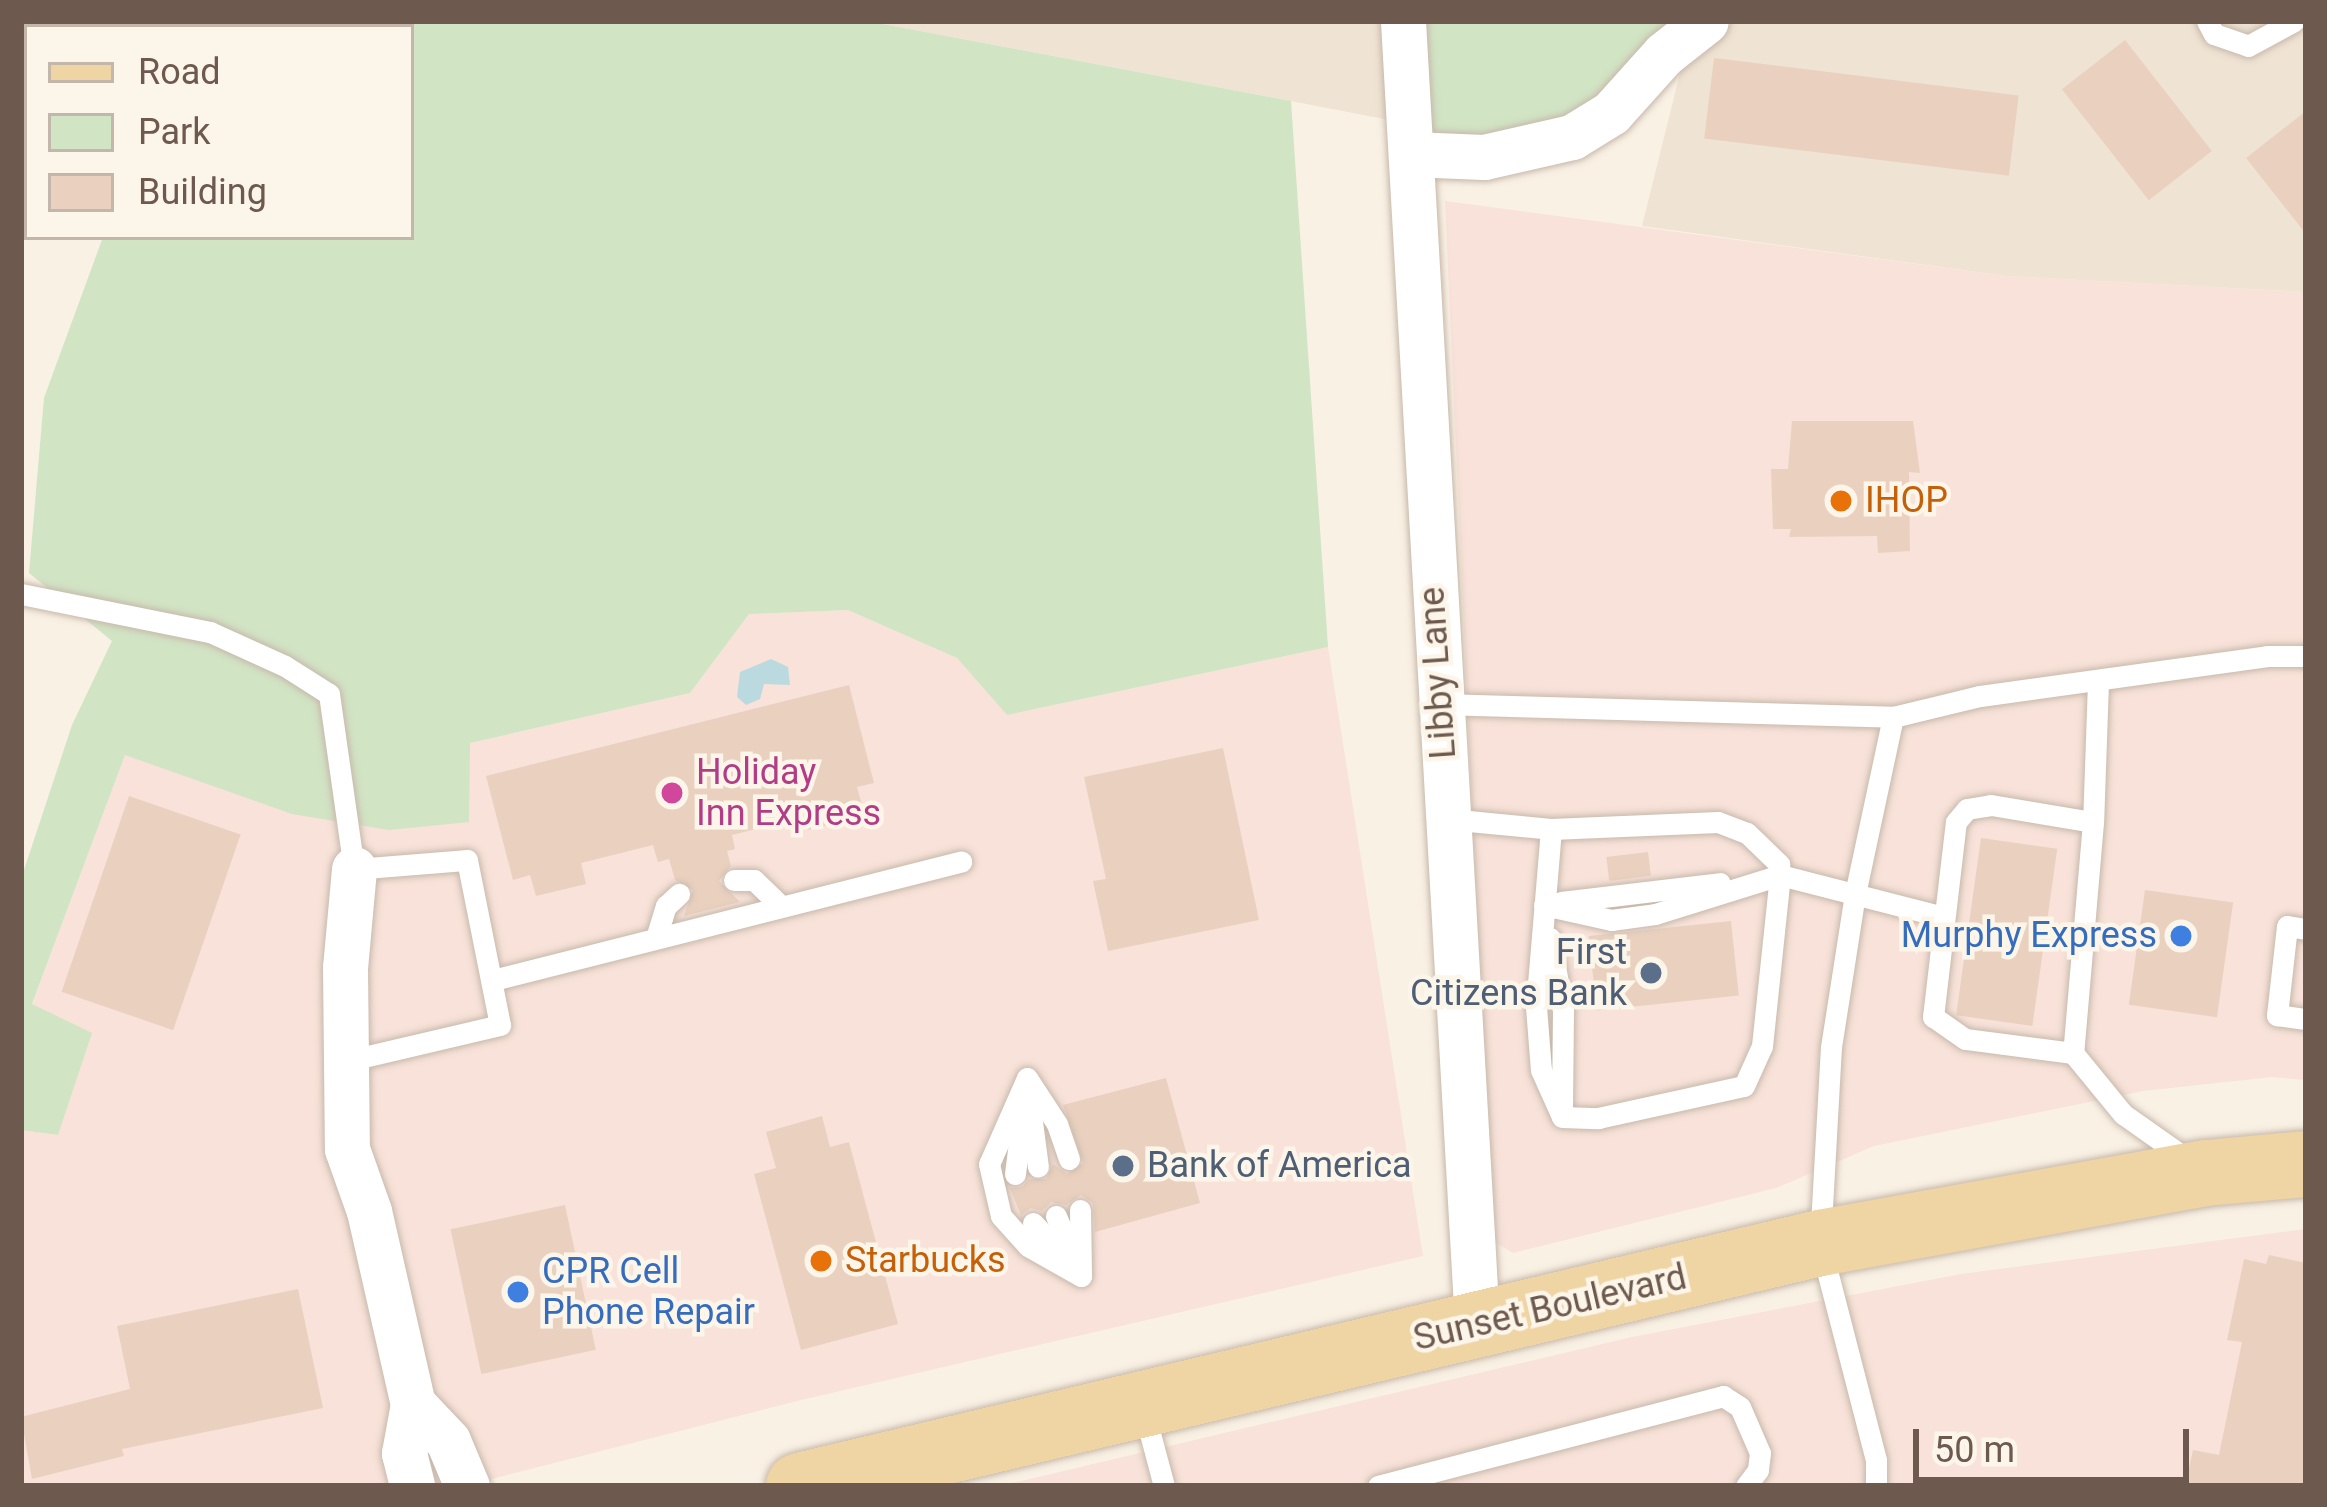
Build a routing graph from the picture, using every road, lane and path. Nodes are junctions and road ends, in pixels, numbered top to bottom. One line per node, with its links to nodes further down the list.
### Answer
1 (1403, 21): 5 (street, Libby Lane)
2 (1706, 21): 5 (street)
3 (2206, 21): 4 (lane)
4 (2294, 21)
5 (1411, 154): 9 (street, Libby Lane)
6 (21, 594): 15 (lane)
7 (2306, 656): 8 (lane)
8 (2098, 682): 10 (lane); 12 (lane)
9 (1440, 704): 10 (lane); 11 (street, Libby Lane)
10 (1893, 717): 19 (lane)
11 (1448, 819): 13 (lane); 36 (street, Libby Lane)
12 (2093, 822): 22 (lane); 27 (lane)
13 (1551, 829): 16 (lane); 20 (lane)
14 (961, 862): 21 (lane)
15 (354, 869): 25 (lane); 28 (street)
16 (1780, 875): 19 (lane); 20 (lane); 20 (lane)
17 (734, 880): 21 (lane)
18 (679, 894): 24 (lane)
19 (1855, 894): 22 (lane); 35 (lane)
20 (1544, 904)
21 (781, 906): 24 (lane)
22 (1943, 917): 27 (lane)
23 (2306, 929): 26 (lane)
24 (656, 938): 25 (lane)
25 (493, 980): 28 (lane)
26 (2306, 1019)
27 (2073, 1053): 32 (lane)
28 (346, 1061): 37 (street)
29 (1027, 1078): 30 (lane); 33 (lane); 34 (lane)
30 (1054, 1163)
31 (2306, 1164): 32 (main road, Sunset Boulevard)
32 (2206, 1173): 35 (main road, Sunset Boulevard)
33 (1015, 1174)
34 (1060, 1215)
35 (1820, 1243): 36 (main road, Sunset Boulevard); 45 (lane)
36 (1477, 1325): 38 (main road, Sunset Boulevard)
37 (413, 1404): 39 (street); 40 (street)
38 (1142, 1405): 41 (main road, Sunset Boulevard); 42 (lane)
39 (412, 1486)
40 (467, 1486)
41 (800, 1486)
42 (1164, 1486)
43 (1378, 1486): 44 (lane)
44 (1746, 1486)
45 (1876, 1486)

